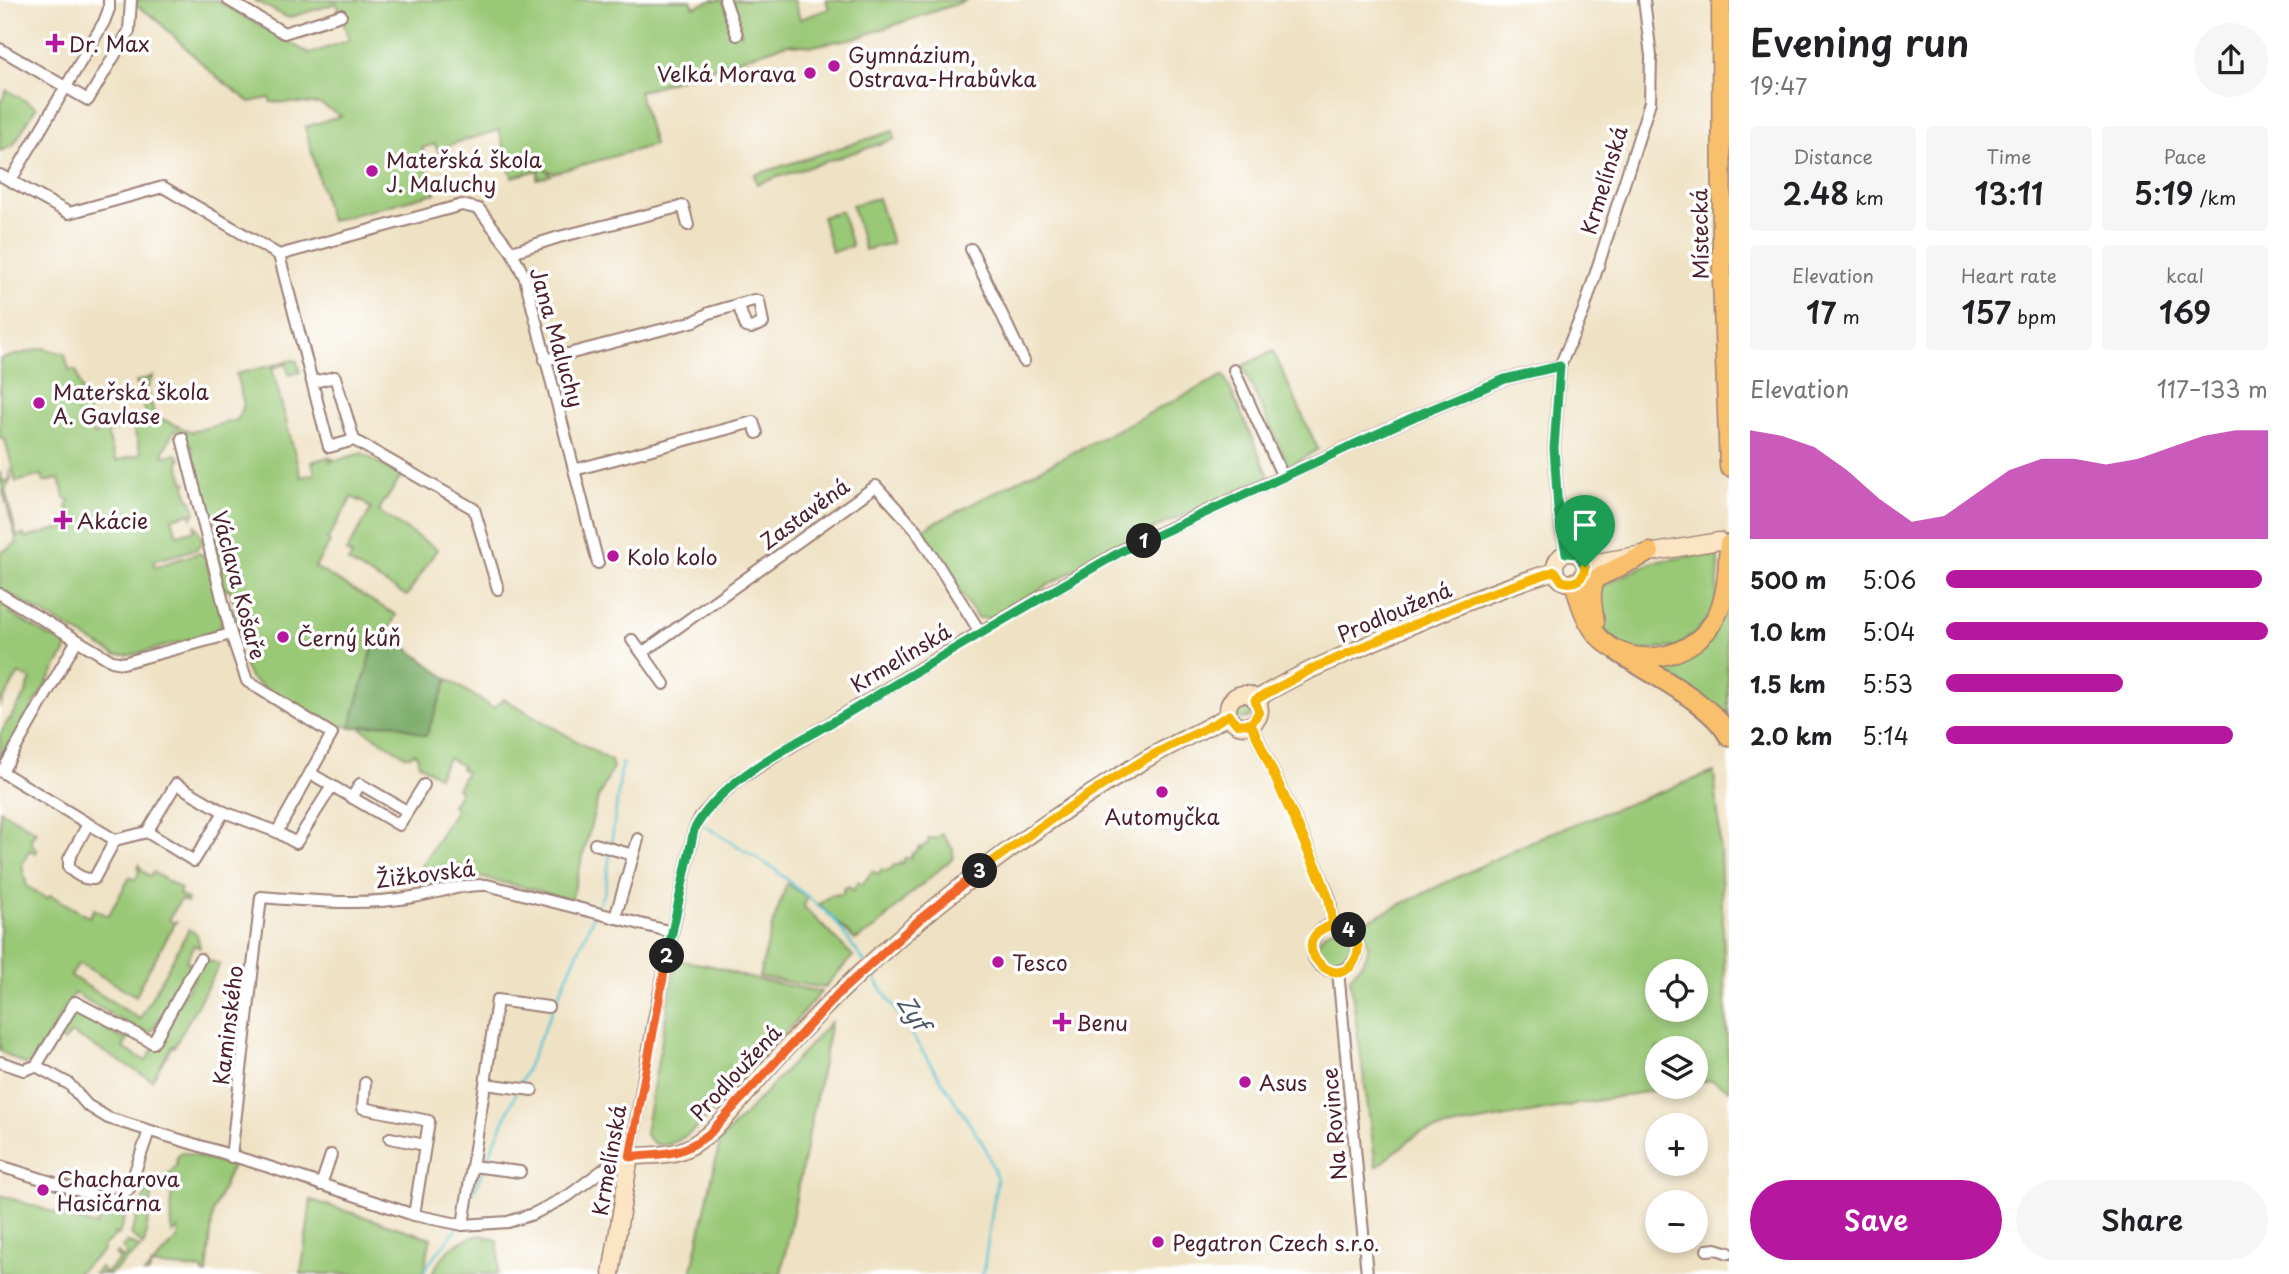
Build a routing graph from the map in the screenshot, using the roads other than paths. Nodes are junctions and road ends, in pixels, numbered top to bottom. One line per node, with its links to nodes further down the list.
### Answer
1 (109, 0): 10 (street)
2 (131, 0): 10 (street)
3 (228, 0): 7 (street)
4 (725, 0): 8 (street)
5 (1644, 0): 20 (street, Krmelínská)
6 (1721, 0): 26 (highway, Místecká)
7 (341, 15)
8 (737, 35)
9 (0, 49): 10 (street)
10 (66, 87): 12 (street)
11 (0, 175): 12 (street)
12 (11, 180): 16 (street)
13 (688, 225): 15 (street)
14 (971, 249): 19 (street)
15 (512, 252): 16 (street, Jana Maluchy); 18 (street, Jana Maluchy)
16 (279, 256): 22 (street)
17 (738, 304): 18 (street)
18 (545, 360): 27 (street, Jana Maluchy)
19 (1024, 361)
20 (1560, 366): 28 (street, Krmelínská); 31 (street, Krmelínská)
21 (1234, 370): 28 (street)
22 (313, 382): 25 (street); 25 (street)
23 (757, 433): 27 (street)
24 (182, 438): 39 (street, Václava Košaře)
25 (354, 440): 36 (street)
26 (1729, 467)
27 (574, 470): 32 (street, Jana Maluchy)
28 (1283, 477): 38 (street, Krmelínská)
29 (1725, 546): 30 (main road); 44 (highway)
30 (1650, 552): 33 (main road); 40 (highway)
31 (1566, 553): 33 (main road); 34 (main road)
32 (598, 563)
33 (1585, 564): 35 (main road)
34 (1555, 571): 35 (main road); 46 (main road, Prodloužená)
35 (1574, 582): 40 (highway)
36 (498, 589)
37 (0, 594): 41 (street)
38 (980, 632): 43 (street, Zastavěná); 64 (street, Krmelínská)
39 (231, 634): 41 (street); 50 (street, Václava Košaře)
40 (1598, 636): 44 (highway)
41 (77, 640): 54 (street)
42 (632, 640): 43 (street)
43 (642, 653): 45 (street)
44 (1620, 653): 49 (highway)
45 (664, 684)
46 (1255, 700): 47 (main road); 48 (main road)
47 (1229, 715): 48 (main road); 78 (main road, Prodloužená)
48 (1251, 724): 63 (street)
49 (1729, 736)
50 (310, 773): 52 (street); 56 (street, Václava Košaře)
51 (424, 785): 52 (street)
52 (332, 786): 56 (street)
53 (224, 812): 55 (street); 55 (street); 56 (street)
54 (88, 824): 58 (street); 58 (street)
55 (147, 832): 58 (street)
56 (277, 832)
57 (638, 839): 60 (street)
58 (116, 840)
59 (595, 844): 60 (street)
60 (633, 855): 62 (street)
61 (261, 897): 62 (street, Žižkovská); 77 (street, Kaminského)
62 (615, 918): 64 (street, Žižkovská)
63 (1333, 925): 66 (street); 66 (street)
64 (672, 932): 78 (street, Krmelínská)
65 (200, 960): 69 (street)
66 (1338, 971): 88 (street, Na Rovince)
67 (548, 1007): 71 (street)
68 (0, 1062): 69 (street)
69 (36, 1066): 73 (street)
70 (365, 1083): 75 (street)
71 (485, 1084): 72 (street); 80 (street)
72 (532, 1090)
73 (149, 1131): 77 (street); 79 (street)
74 (390, 1138): 75 (street)
75 (425, 1145): 83 (street)
76 (331, 1154): 82 (street)
77 (231, 1157): 82 (street)
78 (630, 1157): 84 (street); 87 (main road, Krmelínská)
79 (0, 1166)
80 (472, 1166): 81 (street); 84 (street)
81 (520, 1172)
82 (321, 1185): 83 (street)
83 (414, 1215): 84 (street)
84 (463, 1225)
85 (1708, 1250): 86 (street)
86 (1729, 1253)
87 (611, 1274)
88 (1367, 1274)

